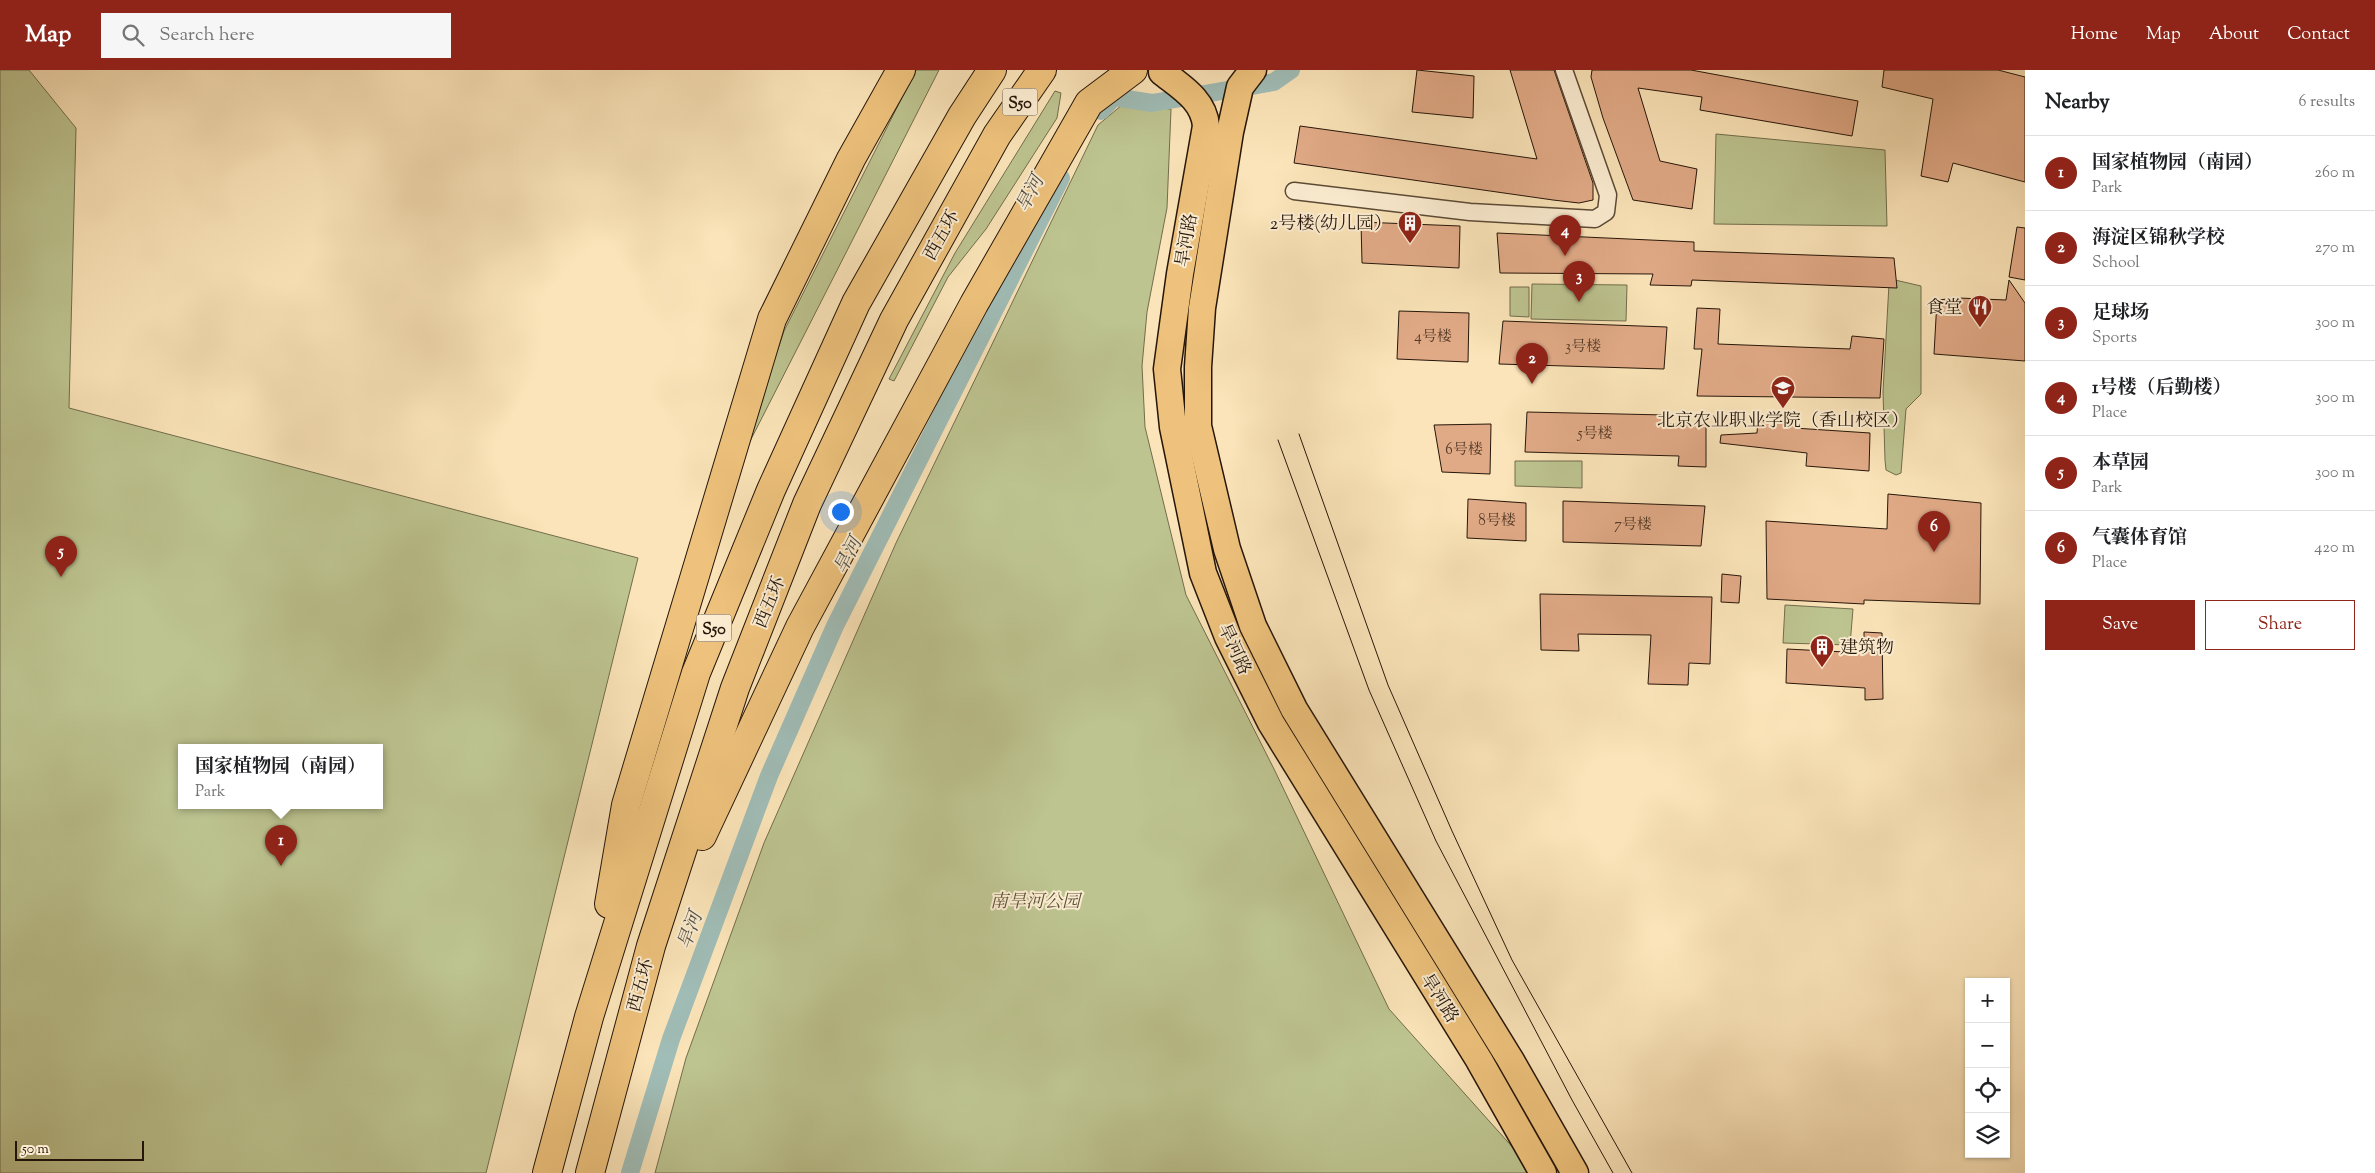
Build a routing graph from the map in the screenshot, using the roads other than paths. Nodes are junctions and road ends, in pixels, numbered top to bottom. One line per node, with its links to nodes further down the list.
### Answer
1 (901, 70): 10 (highway)
2 (992, 70): 10 (highway, S50)
3 (1042, 70): 9 (highway, 西五环 / S50)
4 (1133, 70): 9 (highway)
5 (1252, 70): 14 (main road, 旱河路)
6 (1564, 70): 8 (street)
7 (1164, 71): 13 (main road, 旱河路)
8 (1294, 191)
9 (651, 946): 12 (highway, 西五环 / S50)
10 (588, 1017): 11 (highway, S50)
11 (547, 1173)
12 (590, 1173)
13 (1543, 1173)
14 (1575, 1173)

